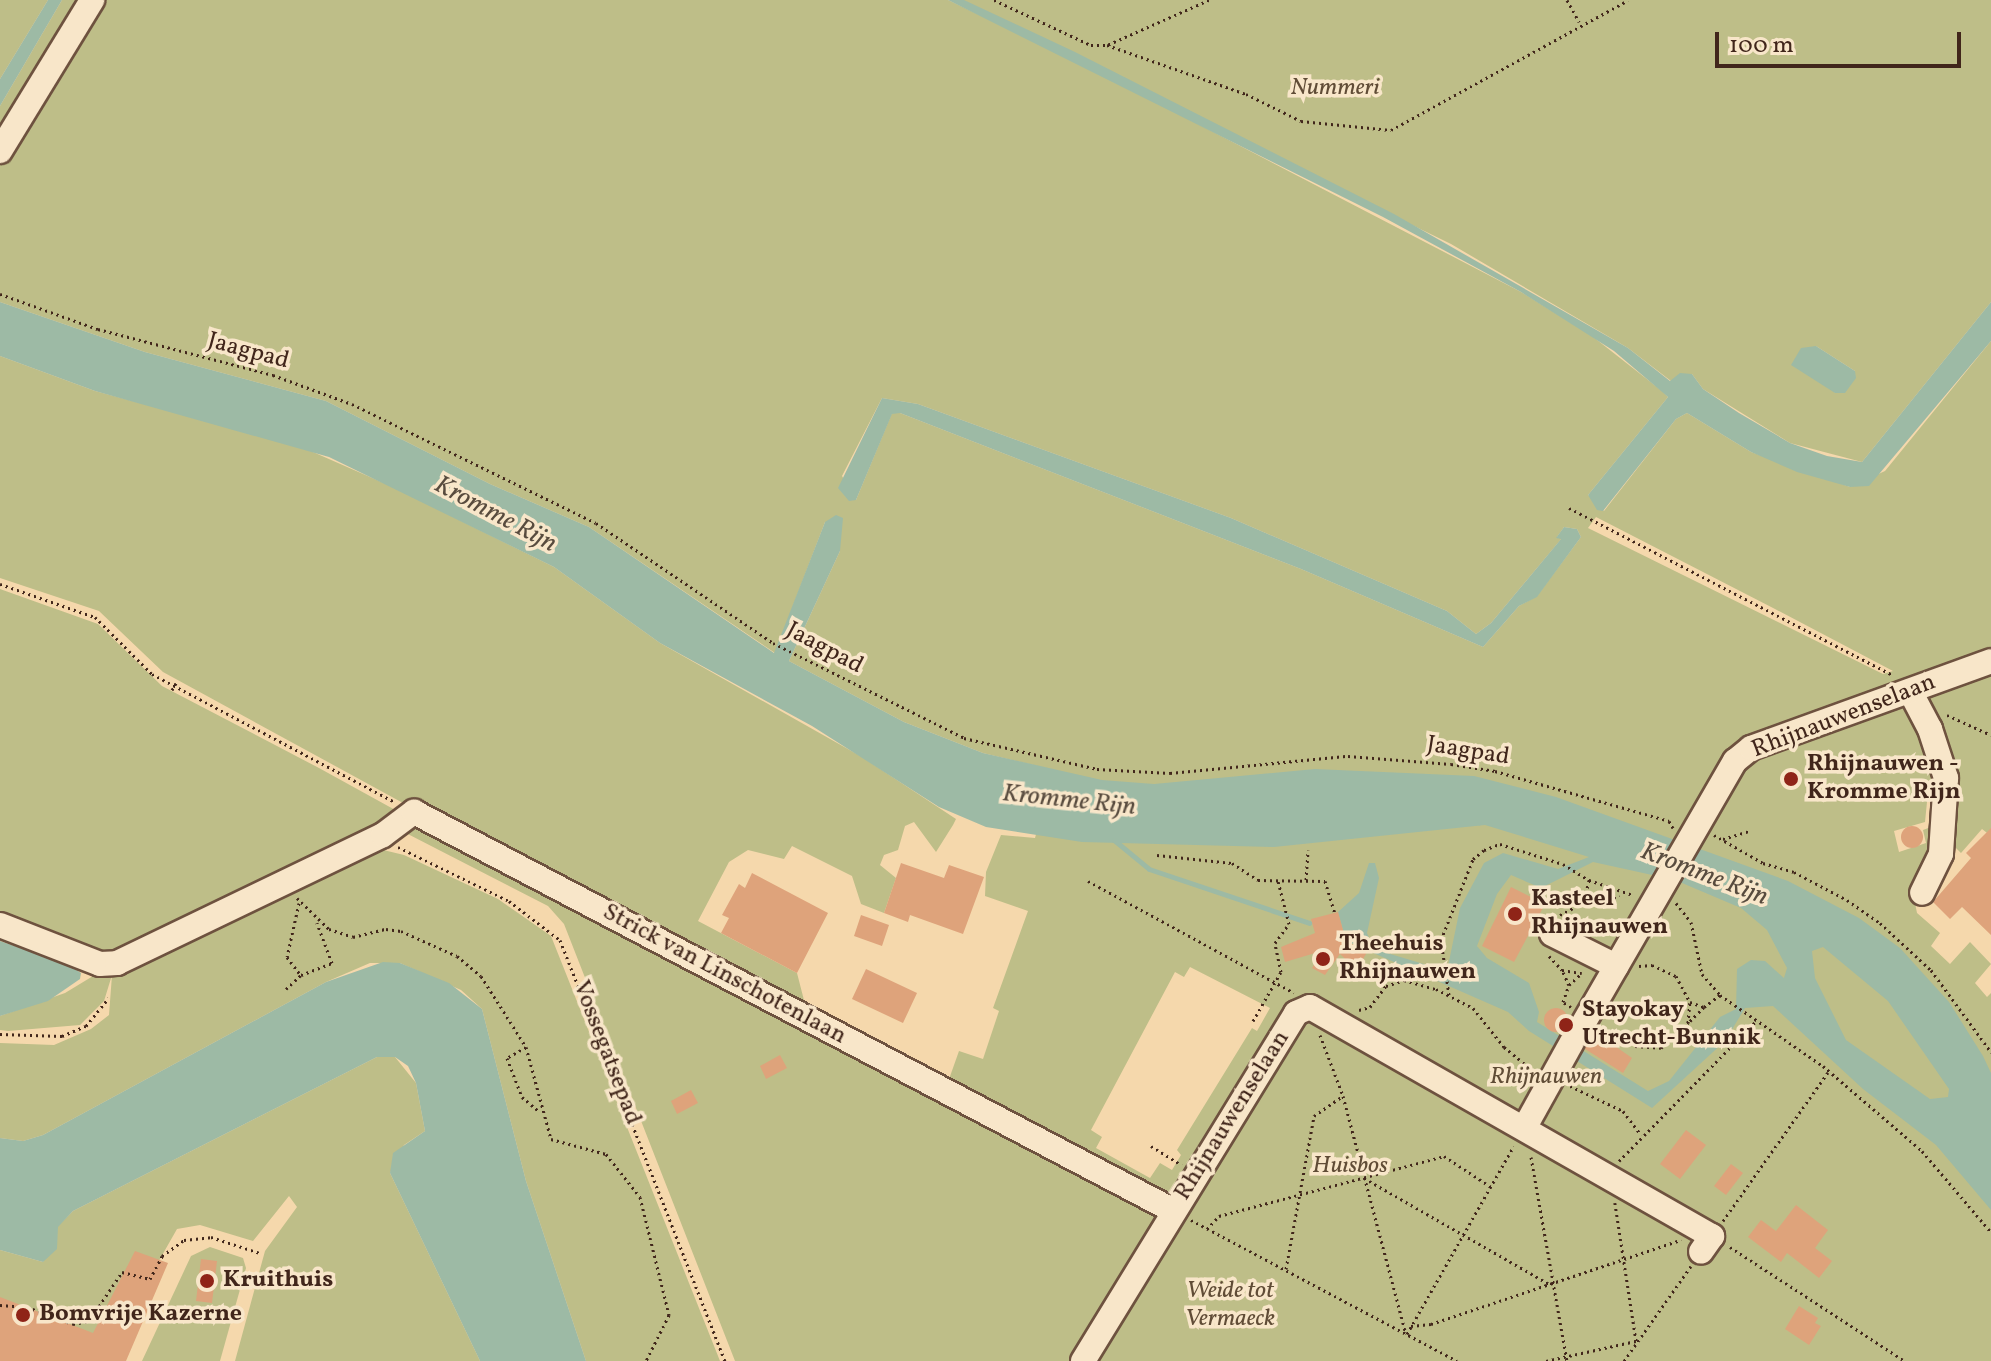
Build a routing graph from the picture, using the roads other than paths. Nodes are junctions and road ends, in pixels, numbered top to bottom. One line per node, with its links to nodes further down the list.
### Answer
1 (92, 0): 2 (street)
2 (0, 151)
3 (1991, 661): 4 (street, Rhijnauwenselaan)
4 (1901, 682): 5 (street); 8 (street, Rhijnauwenselaan)
5 (1922, 893)
6 (0, 925): 10 (street, Strick van Linschotenlaan)
7 (1558, 940): 8 (street)
8 (1616, 967): 9 (street)
9 (1526, 1125): 10 (street, Rhijnauwenselaan); 11 (street, Rhijnauwenselaan)
10 (1174, 1211): 12 (street, Rhijnauwenselaan)
11 (1702, 1237)
12 (1083, 1361)

